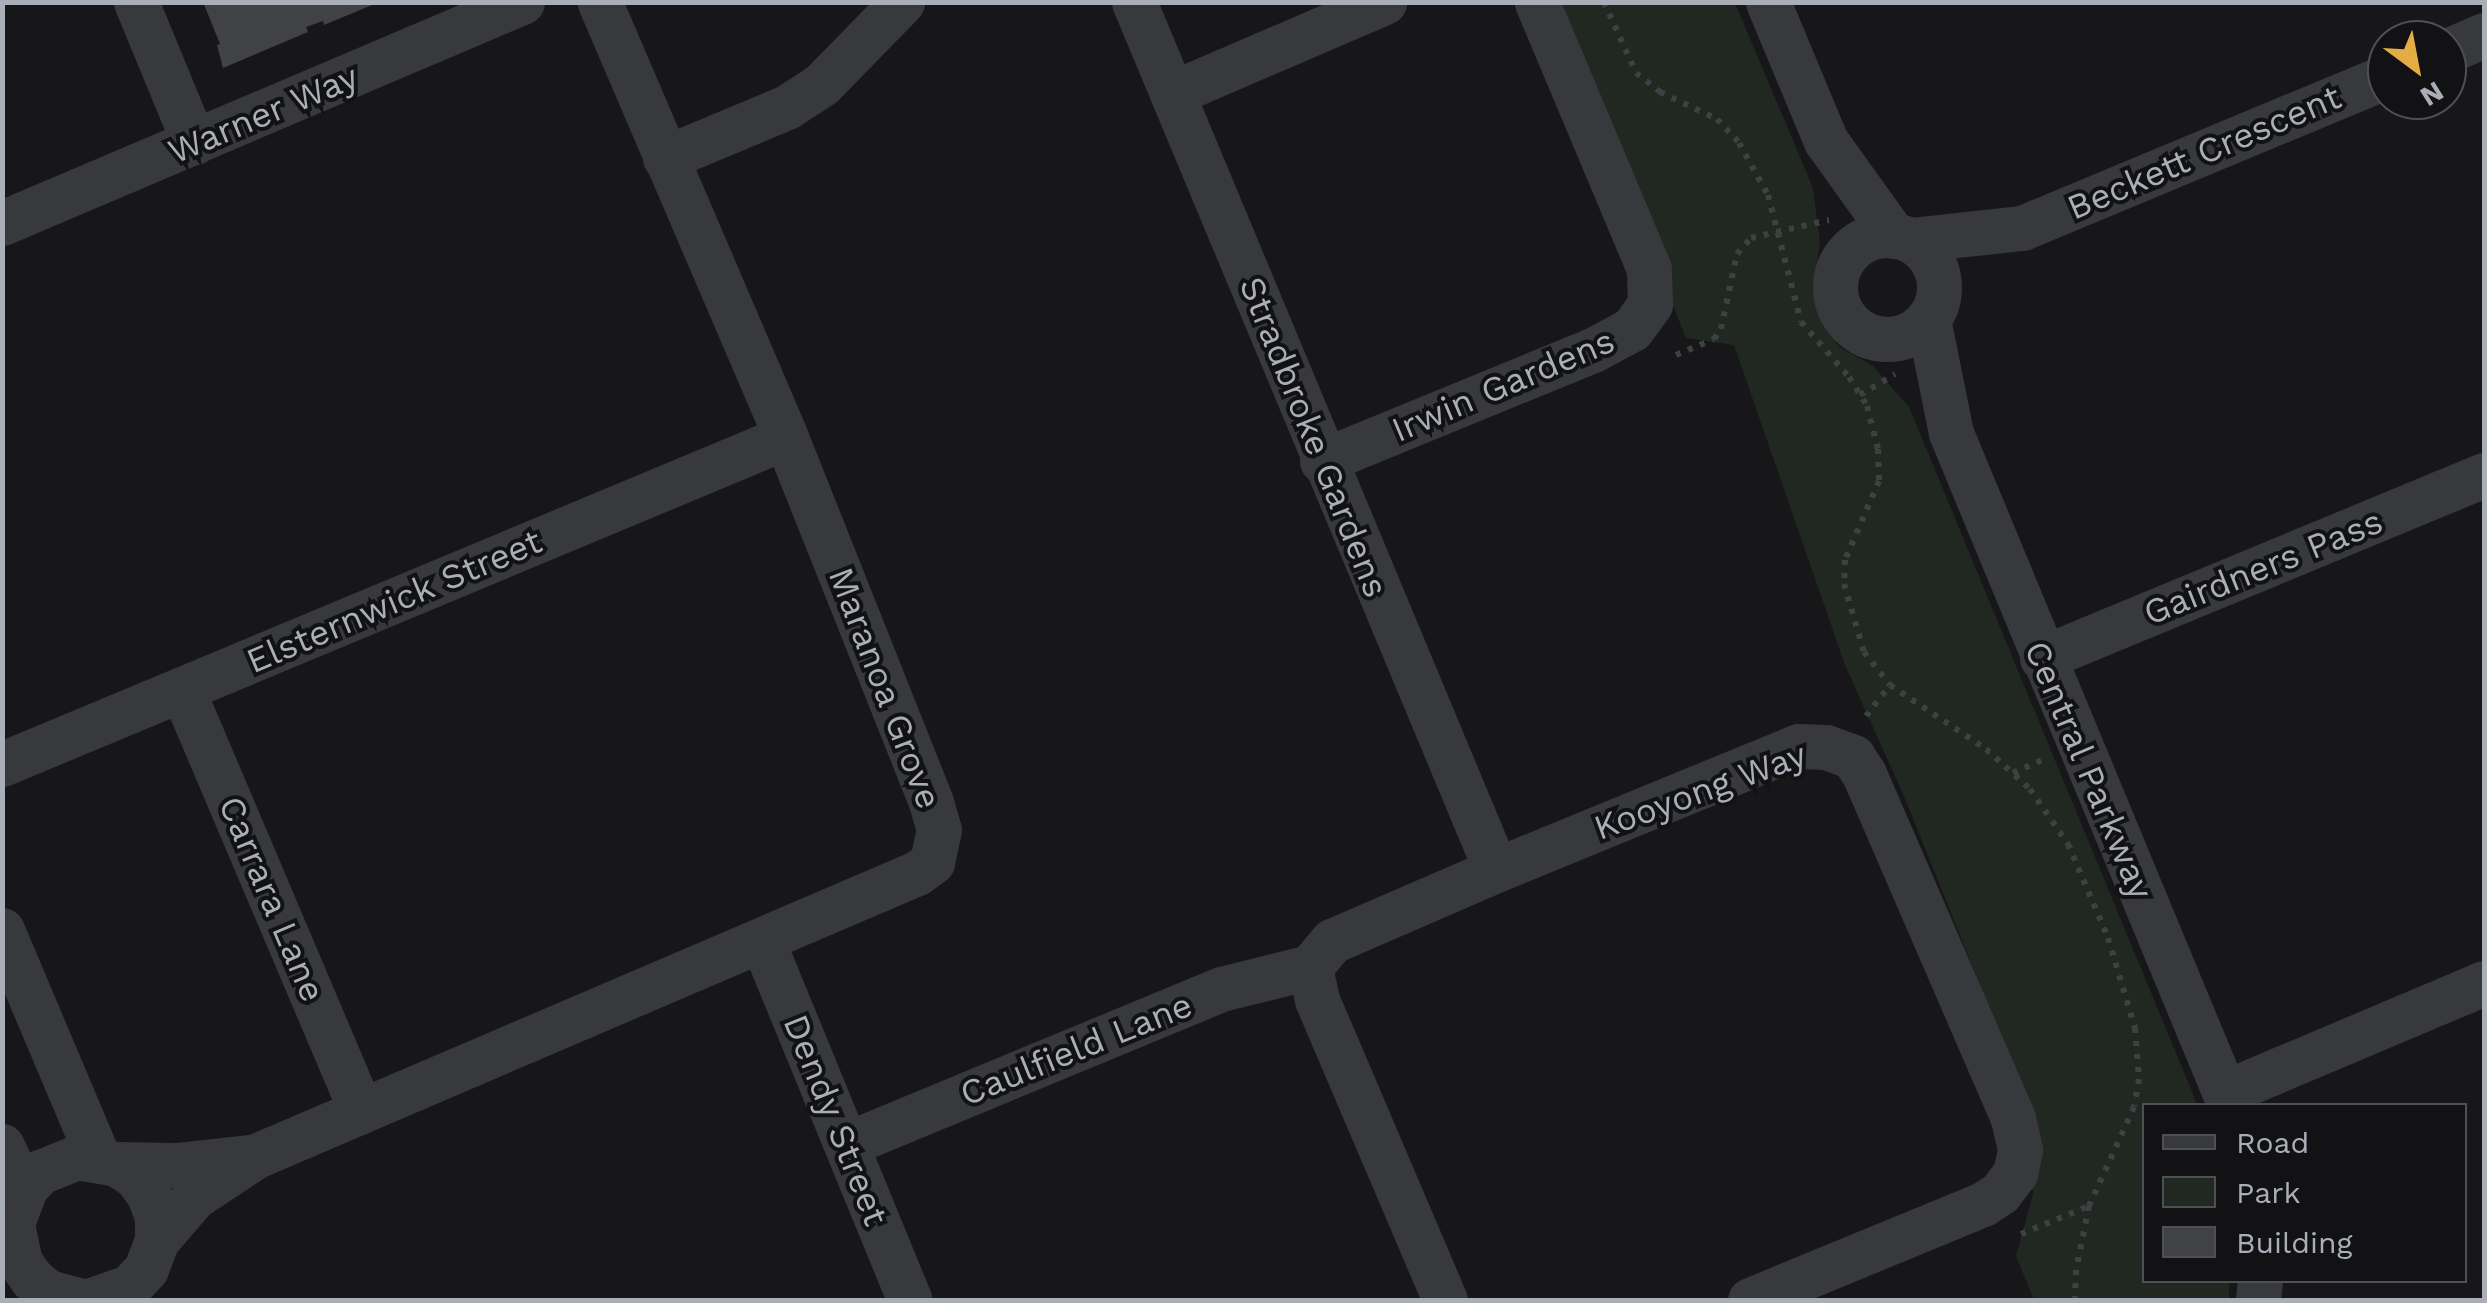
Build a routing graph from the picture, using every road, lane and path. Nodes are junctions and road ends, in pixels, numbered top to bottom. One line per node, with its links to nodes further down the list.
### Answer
1 (136, 2): 13 (street)
2 (522, 2): 13 (street, Warner Way)
3 (600, 2): 14 (street, Maranoa Grove)
4 (902, 2): 14 (street)
5 (1134, 2): 11 (street, Stradbroke Gardens)
6 (1384, 2): 11 (street)
7 (1537, 2): 26 (street, Irwin Gardens)
8 (1604, 2): 17 (path)
9 (1768, 2): 12 (street)
10 (2367, 84): 16 (street, Beckett Crescent)
11 (1173, 93): 26 (street, Stradbroke Gardens)
12 (1826, 142): 18 (street); 19 (street)
13 (194, 143): 15 (street, Warner Way)
14 (665, 158): 25 (street, Maranoa Grove)
15 (2, 224)
16 (2022, 228): 18 (street, Beckett Crescent); 20 (street, Beckett Crescent)
17 (1780, 234): 19 (path); 22 (path); 23 (path)
18 (1902, 238): 19 (street); 20 (street)
19 (1840, 239): 21 (street)
20 (1933, 307): 21 (street); 24 (street, Central Parkway)
21 (1890, 353): 23 (path); 24 (street, Central Parkway)
22 (1676, 355)
23 (1860, 395): 49 (path)
24 (1951, 433): 28 (street, Central Parkway)
25 (786, 437): 29 (street, Elsternwick Street); 33 (street, Maranoa Grove)
26 (1322, 462): 31 (street, Stradbroke Gardens)
27 (2484, 475): 28 (street, Gairdners Pass)
28 (2042, 658): 36 (street, Central Parkway)
29 (182, 689): 30 (street, Elsternwick Street); 37 (street, Carrara Lane)
30 (2, 764)
31 (1496, 870): 34 (street, Kooyong Way); 48 (street, Kooyong Way)
32 (2, 930): 41 (street)
33 (762, 940): 37 (street, Maranoa Grove); 38 (street, Dendy Street)
34 (1310, 967): 38 (street, Caulfield Lane); 47 (street)
35 (2484, 983): 36 (street)
36 (2228, 1099)
37 (361, 1110): 40 (street, Maranoa Grove)
38 (847, 1144): 46 (street, Dendy Street)
39 (2, 1146): 42 (street)
40 (256, 1156): 41 (street, Maranoa Grove); 43 (street, Maranoa Grove)
41 (108, 1160): 42 (street); 43 (street)
42 (10, 1219): 45 (street)
43 (154, 1270): 45 (street)
44 (2, 1292): 45 (street)
45 (68, 1298)
46 (910, 1300)
47 (1445, 1300)
48 (1750, 1300)
49 (2075, 1300)

